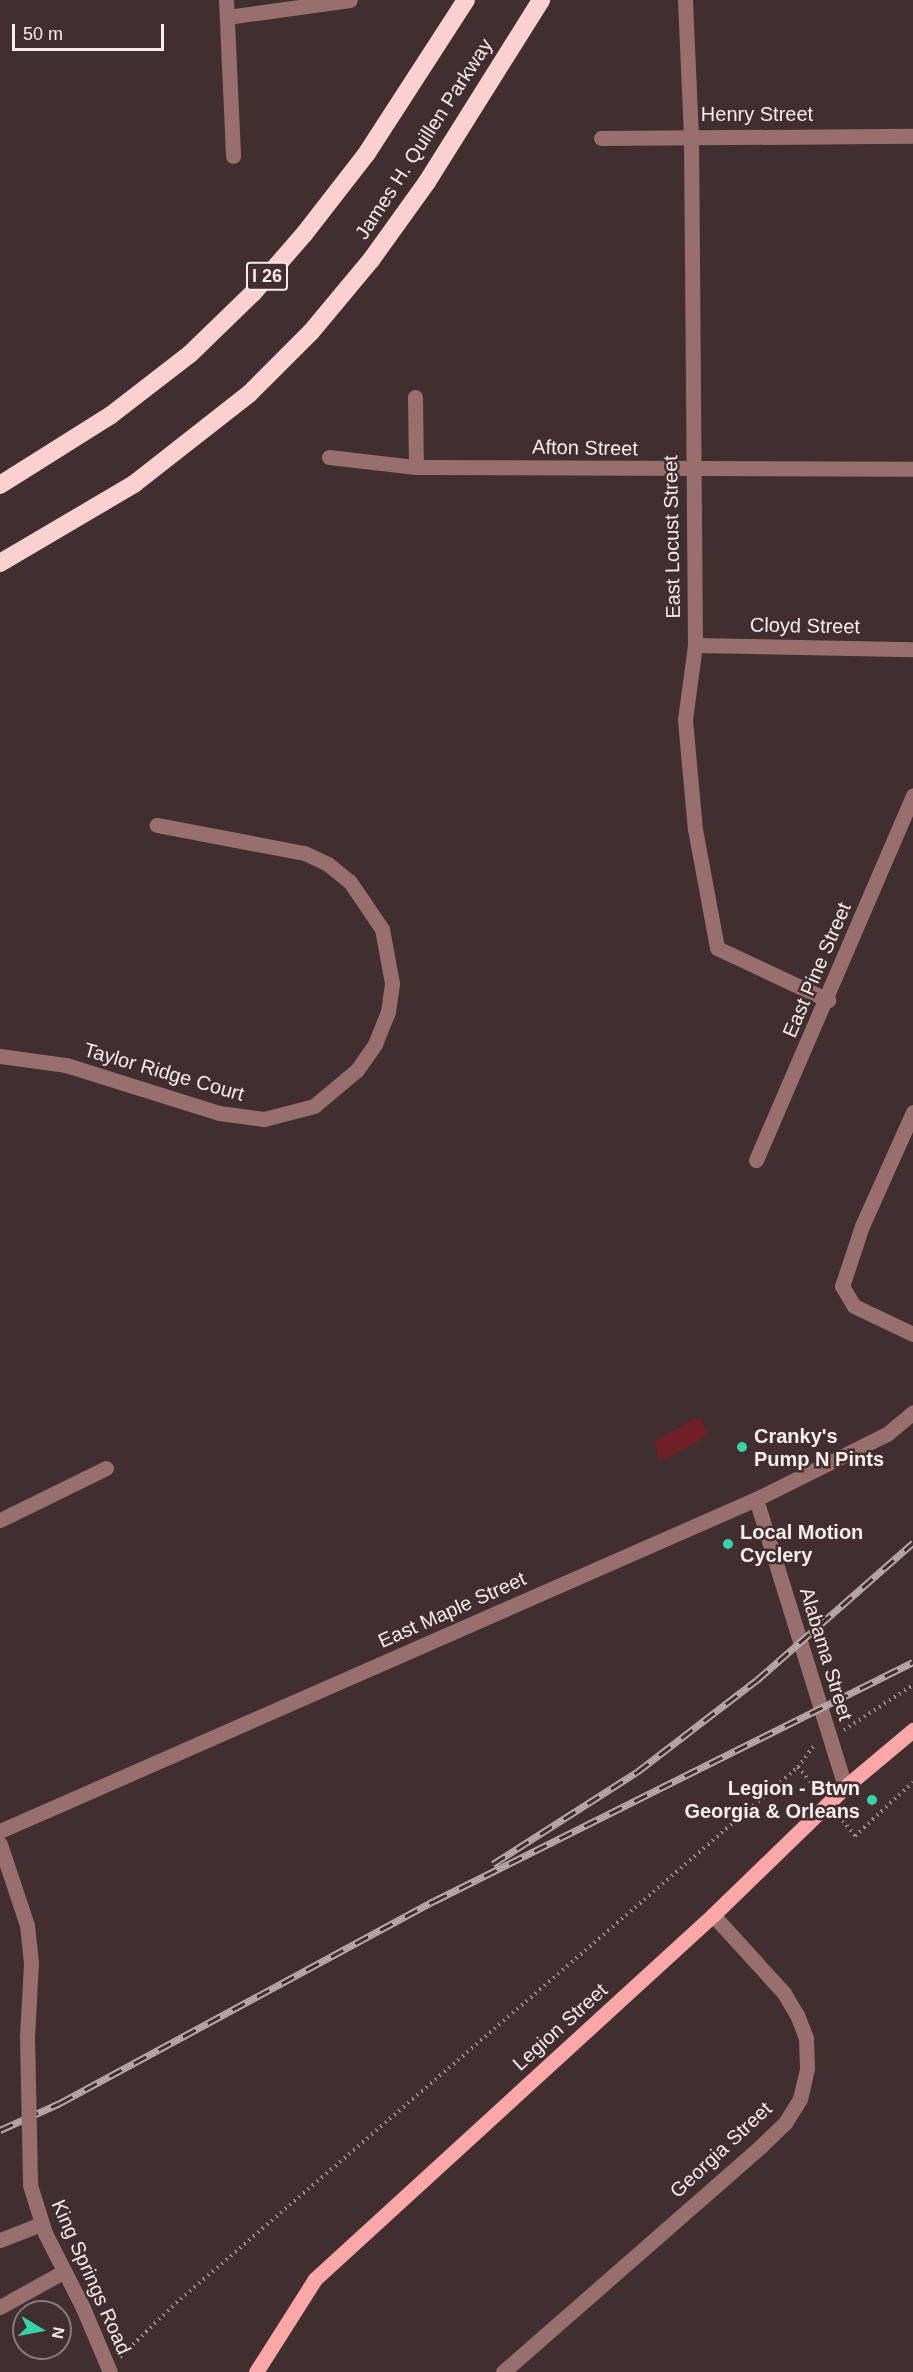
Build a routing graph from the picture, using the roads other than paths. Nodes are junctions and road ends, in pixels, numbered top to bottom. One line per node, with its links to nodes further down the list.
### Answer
1 (226, 0): 6 (street)
2 (350, 0): 6 (street)
3 (466, 0): 16 (highway, James H. Quillen Parkway / I 26)
4 (541, 0): 17 (highway, James H. Quillen Parkway)
5 (685, 0): 7 (street, East Locust Street)
6 (227, 17): 10 (street)
7 (691, 135): 8 (street, Henry Street); 9 (street, Henry Street); 15 (street, East Locust Street)
8 (913, 136)
9 (602, 138)
10 (232, 156)
11 (415, 396): 13 (street)
12 (329, 457): 13 (street, Afton Street)
13 (416, 467): 15 (street, Afton Street)
14 (913, 469): 15 (street, Afton Street)
15 (692, 471): 18 (street, East Locust Street)
16 (0, 485)
17 (0, 563)
18 (696, 645): 19 (street, Cloyd Street); 22 (street, East Locust Street)
19 (913, 649)
20 (913, 795): 22 (street, East Pine Street)
21 (157, 825): 23 (street, Taylor Ridge Court)
22 (828, 1000): 25 (street, East Pine Street)
23 (0, 1056)
24 (913, 1112): 26 (street)
25 (756, 1160)
26 (913, 1334)
27 (913, 1412): 29 (street, East Maple Street)
28 (106, 1468): 30 (street)
29 (756, 1499): 32 (street, Alabama Street); 33 (street, East Maple Street)
30 (0, 1520)
31 (913, 1730): 32 (main road, Legion Street)
32 (845, 1787): 35 (main road, Legion Street)
33 (0, 1832)
34 (0, 1844): 36 (street, King Springs Road, bridge)
35 (714, 1915): 41 (main road, Legion Street); 42 (street, Georgia Street)
36 (41, 2224): 37 (street); 38 (street, King Springs Road)
37 (0, 2240)
38 (63, 2272): 39 (street); 40 (street, King Springs Road, bridge)
39 (0, 2307)
40 (111, 2368)
41 (256, 2372)
42 (503, 2372)

